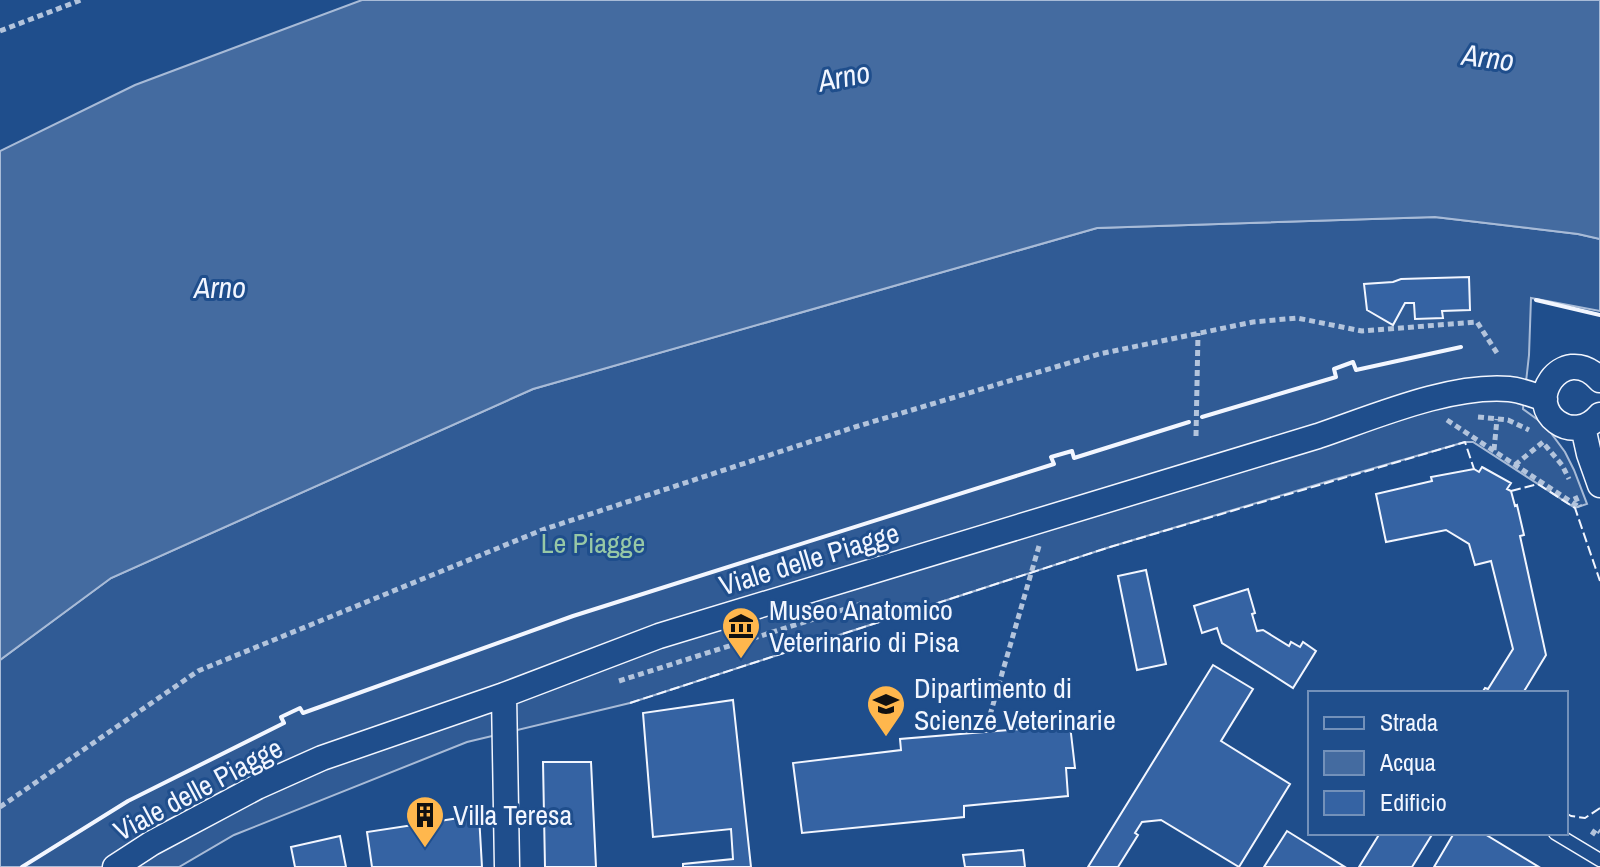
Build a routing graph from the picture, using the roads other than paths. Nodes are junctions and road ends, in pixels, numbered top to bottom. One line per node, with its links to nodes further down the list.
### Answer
1 (1600, 380): 2 (street)
2 (1545, 399): 3 (street); 5 (street, Viale delle Piagge)
3 (1592, 421): 4 (street)
4 (1600, 485)
5 (504, 695): 8 (street, Viale delle Piagge); 9 (street)
6 (1558, 835): 7 (lane)
7 (1600, 860)
8 (115, 867)
9 (507, 867)

